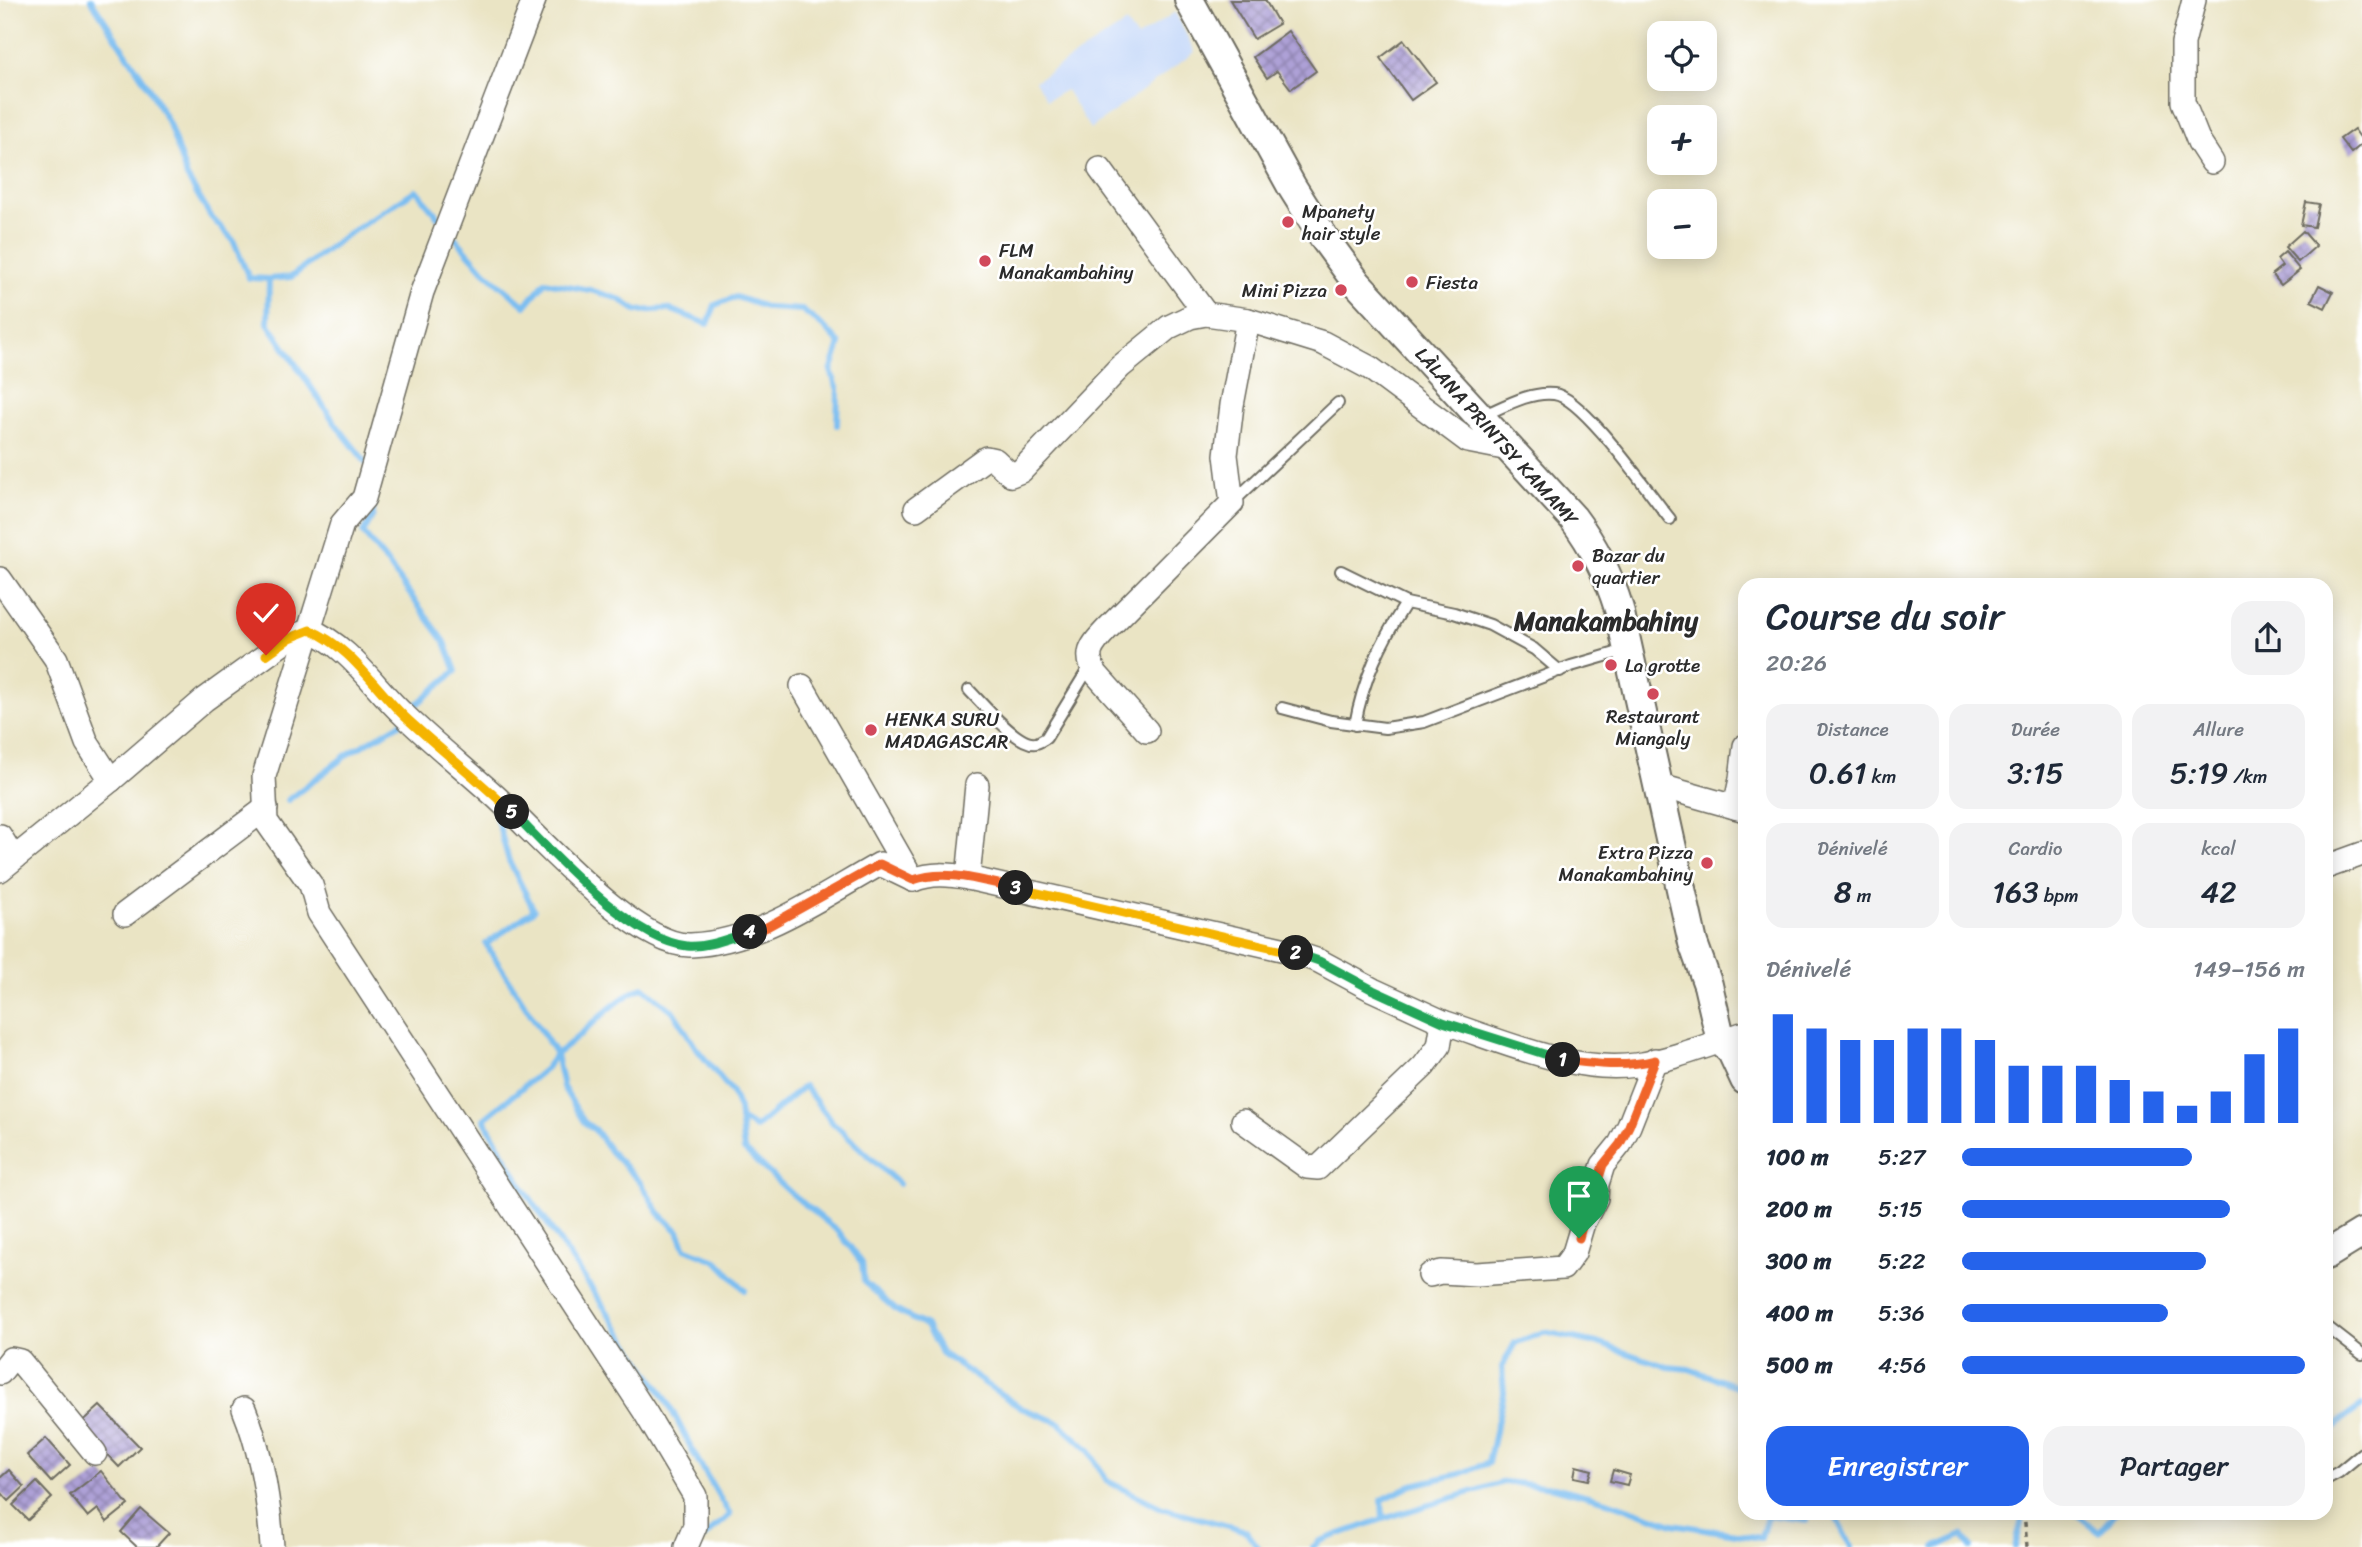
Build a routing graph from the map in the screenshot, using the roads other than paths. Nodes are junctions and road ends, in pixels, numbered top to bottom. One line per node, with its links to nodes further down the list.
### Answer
1 (534, 0): 17 (street)
2 (1189, 0): 9 (street, LÀLANA PRINTSY KAMAMY)
3 (2194, 0): 4 (street)
4 (2213, 162)
5 (1100, 169): 6 (street)
6 (1206, 314): 7 (street); 12 (street)
7 (1248, 320): 10 (street); 11 (street)
8 (1338, 403): 11 (lane)
9 (1479, 417): 10 (street, LÀLANA PRINTSY KAMAMY); 13 (lane)
10 (1509, 449): 18 (street, LÀLANA PRINTSY KAMAMY)
11 (1232, 503): 19 (street)
12 (916, 509)
13 (1670, 519)
14 (1341, 571): 16 (lane)
15 (0, 579): 26 (street)
16 (1406, 603): 20 (lane); 24 (lane)
17 (310, 630): 26 (street); 30 (street); 36 (street)
18 (1628, 649): 20 (lane); 28 (street, LÀLANA PRINTSY KAMAMY)
19 (1090, 666): 22 (lane); 25 (street)
20 (1560, 671): 24 (lane)
21 (802, 686): 36 (street)
22 (969, 690)
23 (1283, 708): 24 (lane)
24 (1355, 725)
25 (1147, 731)
26 (111, 780): 33 (street)
27 (977, 785): 35 (street)
28 (1657, 785): 29 (street); 39 (street, LÀLANA PRINTSY KAMAMY)
29 (1738, 807)
30 (266, 808): 37 (street); 54 (street)
31 (0, 835): 33 (street)
32 (2362, 854): 34 (street)
33 (7, 863)
34 (2333, 864)
35 (968, 878): 36 (street); 38 (street)
36 (913, 880)
37 (125, 914)
38 (1443, 1022): 40 (street); 42 (street)
39 (1733, 1037): 40 (street); 41 (street, LÀLANA PRINTSY KAMAMY)
40 (1655, 1060): 45 (street)
41 (1738, 1065)
42 (1243, 1121)
43 (2362, 1233): 44 (street)
44 (2333, 1251)
45 (1430, 1275)
46 (2333, 1331): 47 (lane)
47 (2362, 1354)
48 (0, 1373): 50 (street)
49 (244, 1409): 53 (street)
50 (95, 1453)
51 (2362, 1453): 52 (lane)
52 (2333, 1475)
53 (272, 1547)
54 (686, 1547)

